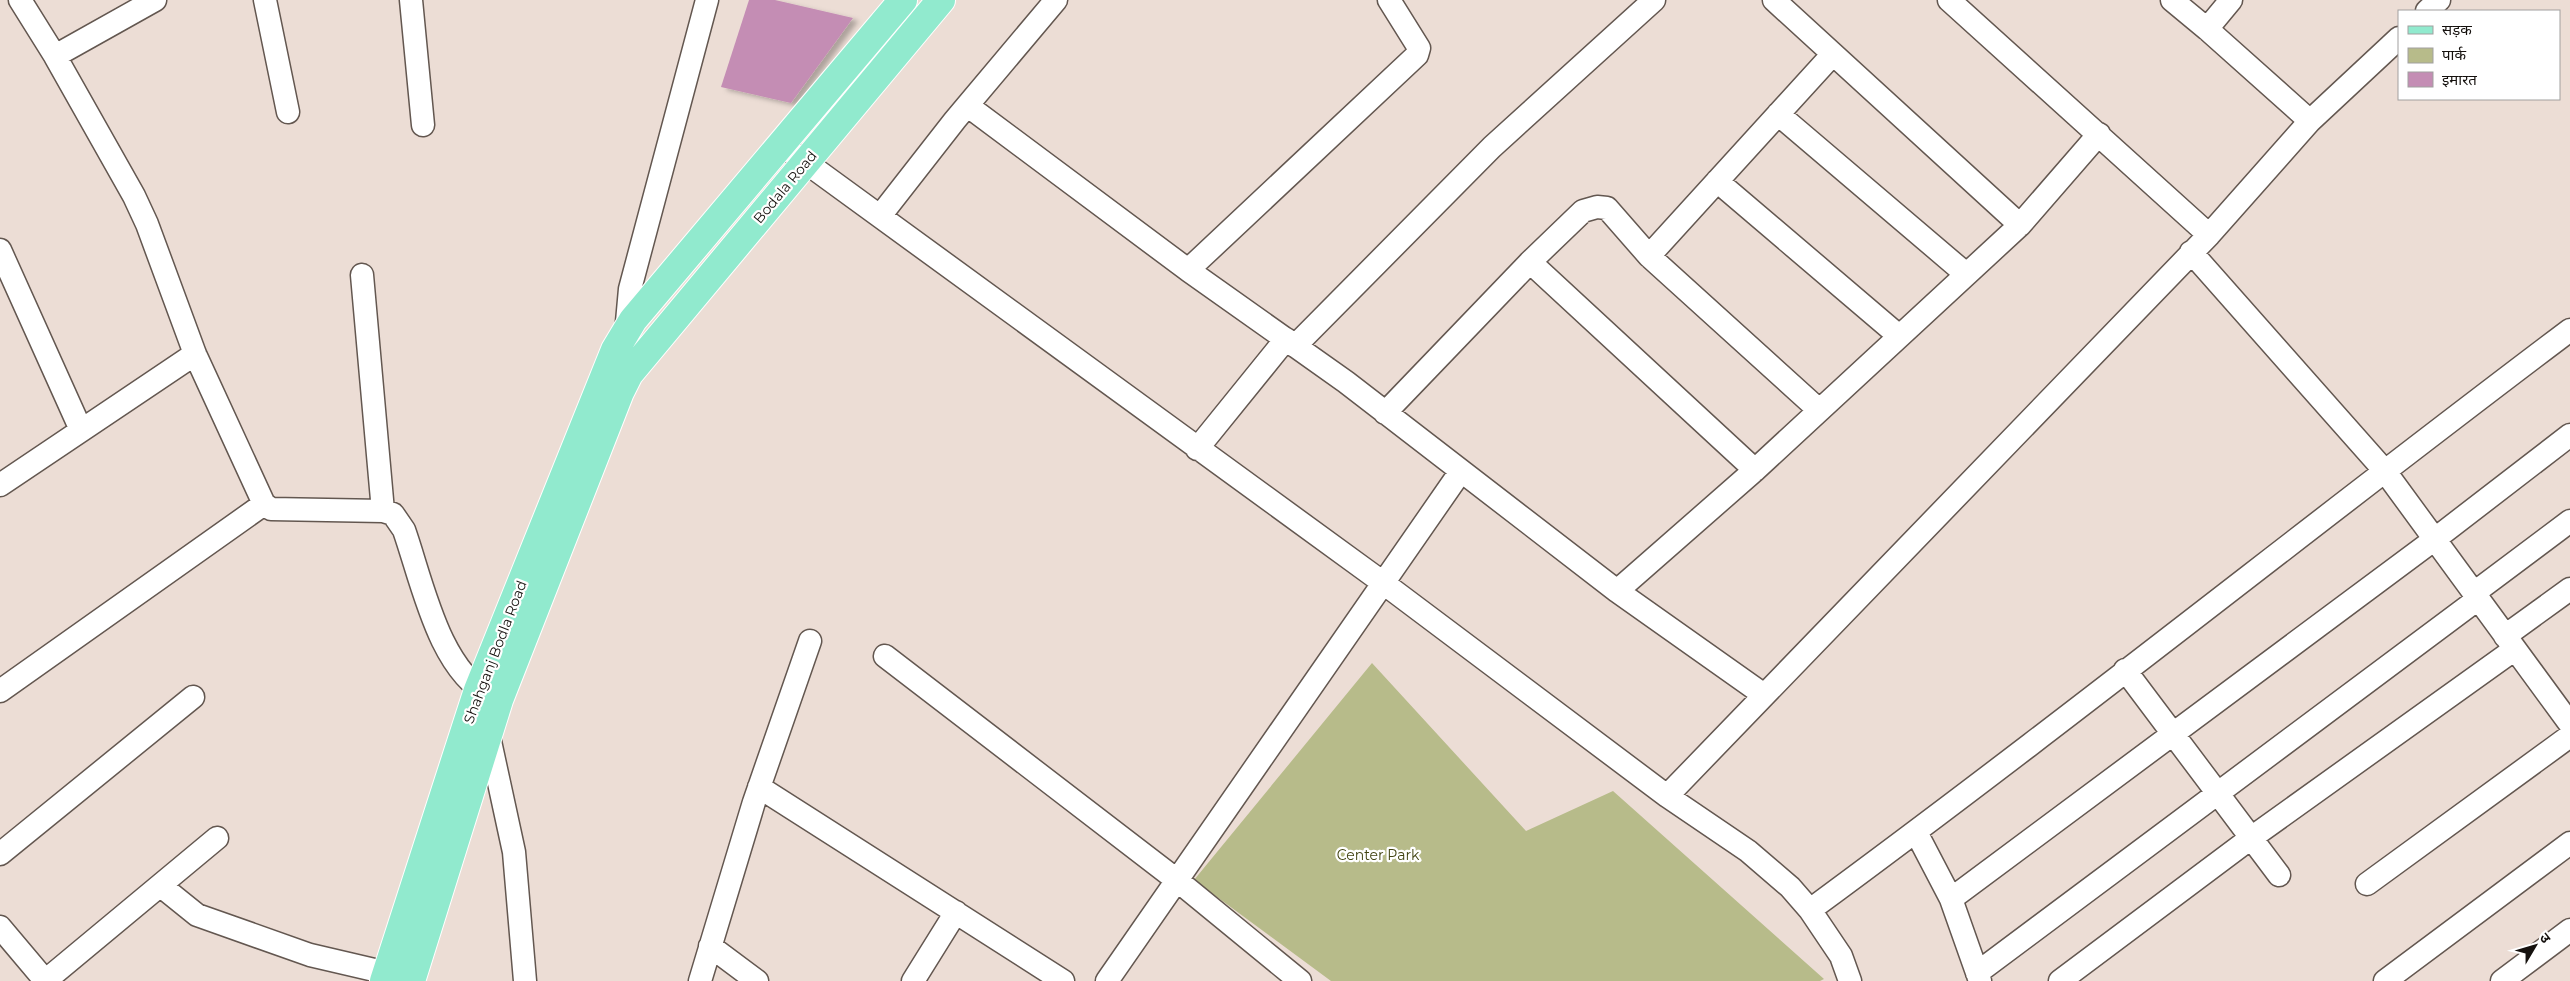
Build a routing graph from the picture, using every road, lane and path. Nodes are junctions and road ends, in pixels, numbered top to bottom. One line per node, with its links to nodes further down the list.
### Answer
1 (20, 0): 20 (street)
2 (155, 0): 20 (street)
3 (266, 0): 22 (street)
4 (411, 0): 25 (street)
5 (707, 0): 41 (street)
6 (903, 0): 27 (main road)
7 (941, 0): 28 (main road, Bodala Road)
8 (1056, 0): 21 (street)
9 (1389, 0): 37 (street)
10 (1654, 0): 43 (street)
11 (1774, 0): 19 (street)
12 (1949, 0): 26 (street)
13 (2172, 0): 17 (street)
14 (2231, 0): 17 (street)
15 (2439, 0): 16 (street)
16 (2428, 10)
17 (2207, 29): 24 (street)
18 (2398, 39): 24 (street)
19 (1833, 54): 23 (street); 31 (street)
20 (55, 56): 44 (street)
21 (968, 106): 30 (street); 37 (street)
22 (288, 112)
23 (1778, 114): 29 (street); 38 (street)
24 (2310, 121): 32 (street)
25 (423, 125)
26 (2099, 134): 31 (street); 32 (street)
27 (782, 145): 28 (street); 41 (main road)
28 (805, 162): 30 (street); 45 (main road, Bodala Road)
29 (1717, 181): 35 (street); 42 (street)
30 (880, 216): 50 (street)
31 (2020, 225): 38 (street)
32 (2209, 234): 34 (street)
33 (0, 250): 48 (street)
34 (2191, 252): 52 (street); 69 (street)
35 (1649, 256): 36 (street); 46 (street)
36 (1530, 262): 47 (street); 51 (street)
37 (1188, 270): 43 (street)
38 (1966, 274): 42 (street)
39 (362, 275): 56 (street)
40 (2570, 330): 52 (street)
41 (626, 331): 45 (street); 68 (main road, Shahganj Bodla Road)
42 (1900, 336): 46 (street)
43 (1290, 343): 47 (street); 50 (street)
44 (195, 354): 48 (street); 55 (street)
45 (629, 374): 68 (main road, Shahganj Bodla Road)
46 (1820, 410): 51 (street)
47 (1385, 413): 53 (street)
48 (81, 430): 54 (street)
49 (2570, 435): 58 (street)
50 (1197, 450): 59 (street)
51 (1754, 470): 61 (street)
52 (2384, 470): 58 (street); 66 (street)
53 (1461, 472): 59 (street); 61 (street)
54 (0, 484)
55 (264, 504): 56 (street); 67 (street)
56 (383, 511): 68 (street)
57 (2570, 521): 62 (street)
58 (2435, 540): 62 (street); 73 (street)
59 (1382, 582): 77 (street); 84 (street)
60 (2570, 590): 64 (street)
61 (1617, 592): 69 (street)
62 (2476, 596): 64 (street); 76 (street)
63 (810, 641): 75 (street)
64 (2510, 643): 71 (street); 80 (street)
65 (885, 656): 84 (street)
66 (2125, 670): 73 (street); 78 (street)
67 (0, 691)
68 (488, 695): 72 (main road, Shahganj Bodla Road); 94 (main road, Shahganj Bodla Road)
69 (1764, 696): 77 (street)
70 (193, 697): 82 (street)
71 (2570, 724)
72 (488, 731): 94 (main road, Shahganj Bodla Road); 95 (street)
73 (2172, 733): 76 (street); 87 (street)
74 (2570, 736): 85 (street)
75 (759, 787): 89 (street); 92 (street)
76 (2218, 794): 80 (street); 93 (street)
77 (1667, 796): 88 (street)
78 (1916, 832): 87 (street); 88 (street)
79 (217, 838): 86 (street)
80 (2251, 838): 83 (street); 103 (street)
81 (2570, 843): 104 (street)
82 (0, 854)
83 (2279, 875)
84 (1178, 881): 100 (street); 101 (street)
85 (2367, 884)
86 (162, 886): 90 (street); 94 (street)
87 (1951, 899): 93 (street)
88 (1810, 910): 102 (street)
89 (956, 912): 98 (street); 99 (street)
90 (0, 927)
91 (2570, 930): 105 (street)
92 (710, 946): 96 (street); 97 (street)
93 (1979, 977)
94 (394, 978)
95 (525, 981)
96 (700, 981)
97 (757, 981)
98 (913, 981)
99 (1063, 981)
100 (1107, 981)
101 (1300, 981)
102 (1850, 981)
103 (2060, 981)
104 (2385, 981)
105 (2502, 981)

